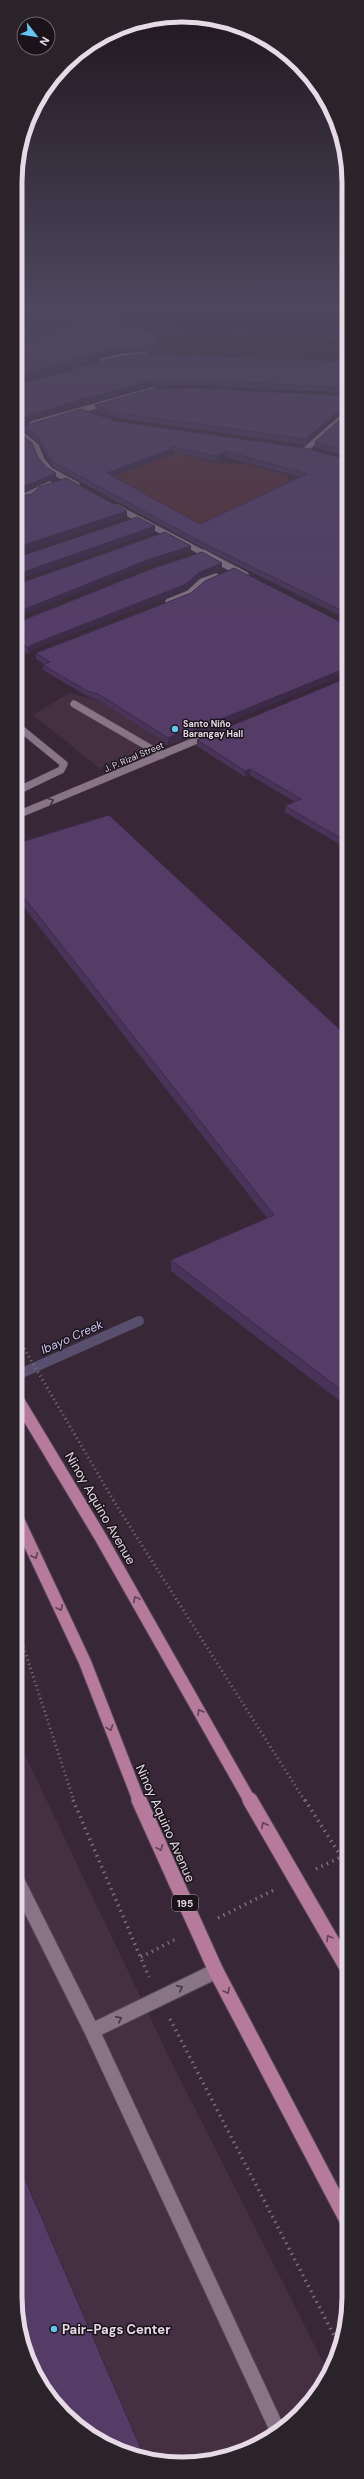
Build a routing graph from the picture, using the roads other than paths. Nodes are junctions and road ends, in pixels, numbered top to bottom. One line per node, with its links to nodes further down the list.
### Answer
1 (332, 426): 4 (street)
2 (22, 435): 6 (street)
3 (298, 448): 4 (street)
4 (306, 449): 5 (street)
5 (313, 451)
6 (67, 479): 7 (street); 8 (street)
7 (84, 489)
8 (22, 497)
9 (111, 504): 10 (street)
10 (136, 518): 11 (street); 12 (street)
11 (128, 520)
12 (164, 533): 13 (street); 14 (street)
13 (157, 536)
14 (202, 553): 15 (street); 16 (street)
15 (194, 555)
16 (233, 569): 17 (street); 19 (street)
17 (226, 572)
18 (220, 575): 20 (street)
19 (252, 579)
20 (159, 606)
21 (74, 704): 24 (street)
22 (22, 730): 25 (street)
23 (219, 731): 24 (street, J. P. Rizal Street)
24 (162, 755): 26 (street, J. P. Rizal Street, one-way to 24)
25 (22, 789)
26 (22, 813)
27 (22, 1406): 30 (main road, Ninoy Aquino Avenue, one-way to 27)
28 (22, 1528): 31 (main road, Ninoy Aquino Avenue / 195, one-way to 31)
29 (22, 1891): 32 (street)
30 (342, 1959)
31 (216, 1971): 32 (street, one-way to 31); 33 (main road, Ninoy Aquino Avenue / 195, one-way to 33)
32 (92, 2032): 34 (street)
33 (342, 2211)
34 (276, 2426)

